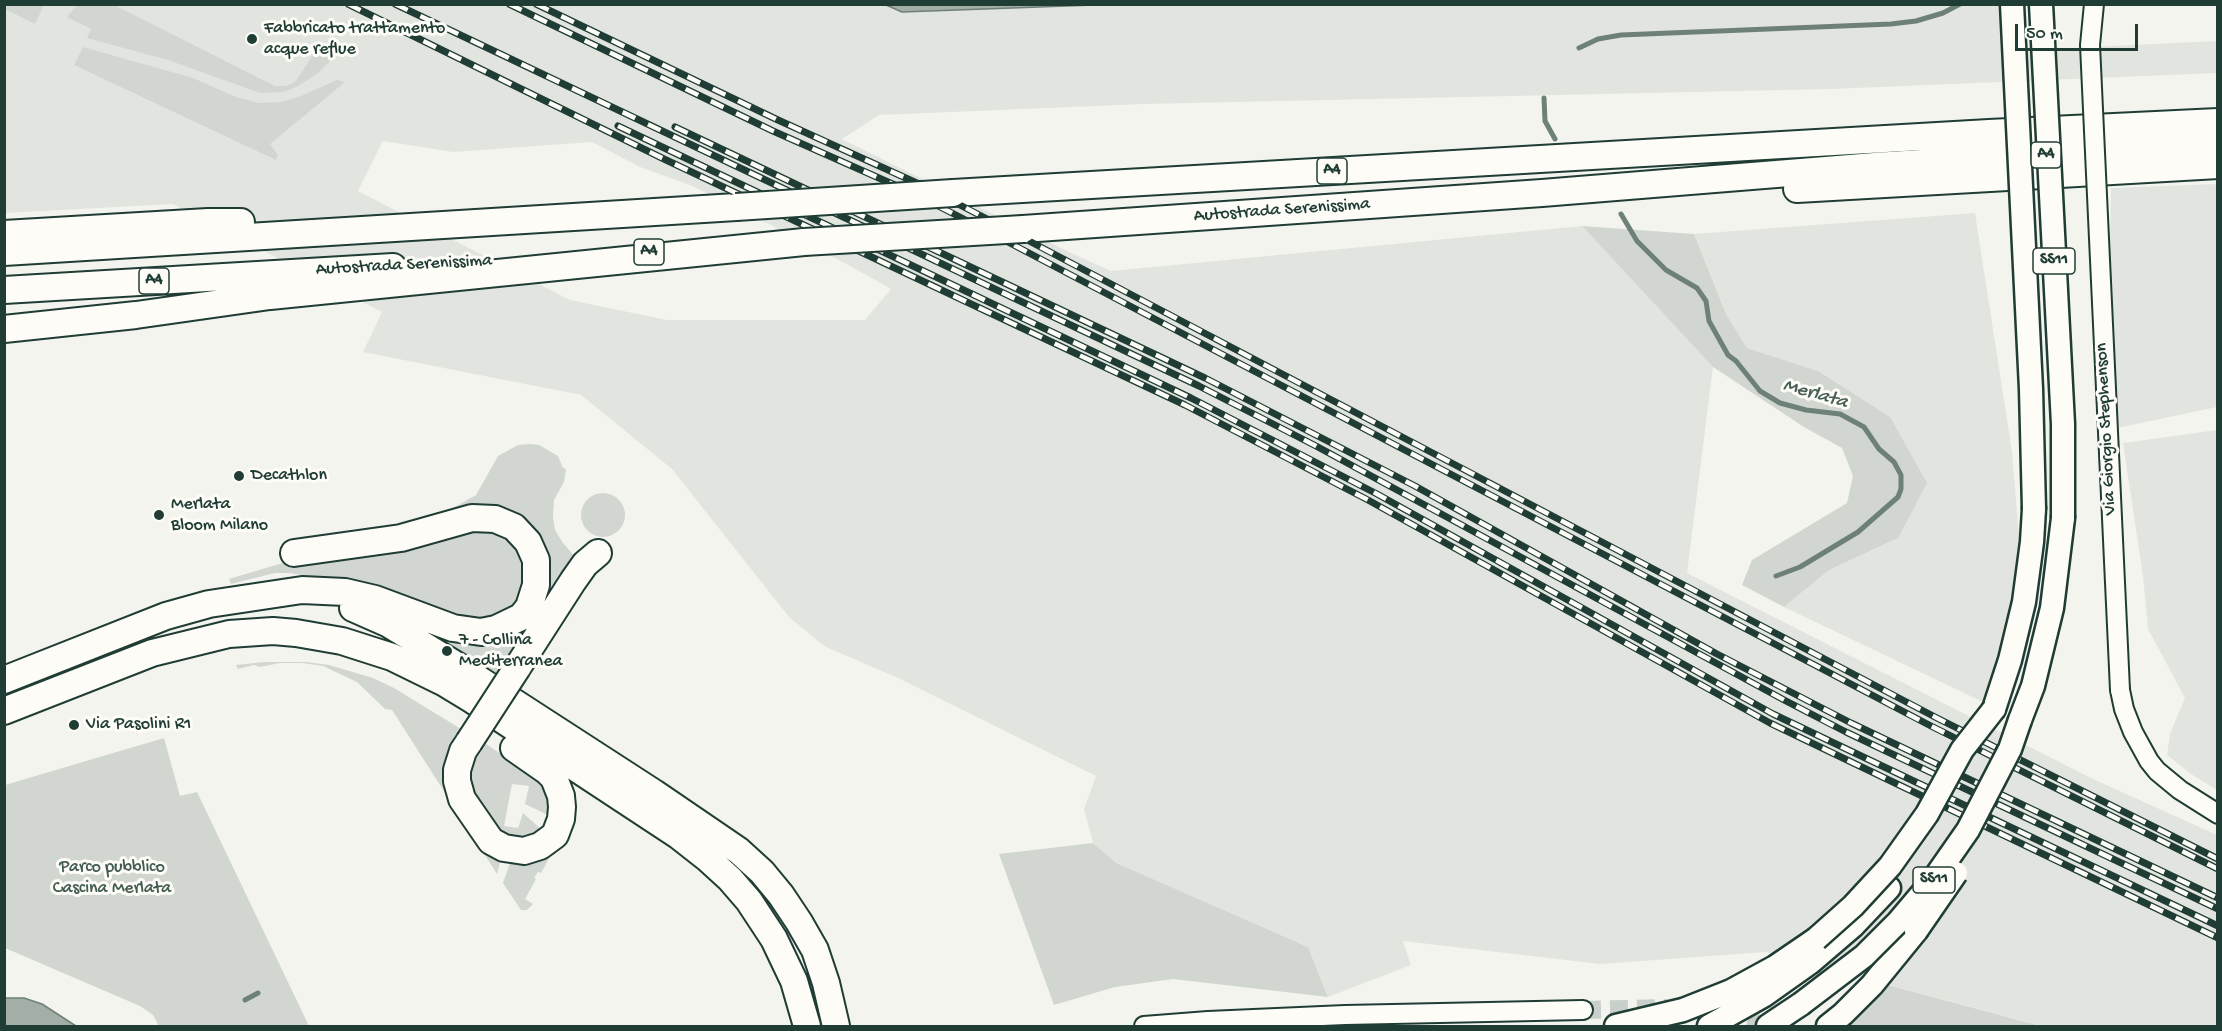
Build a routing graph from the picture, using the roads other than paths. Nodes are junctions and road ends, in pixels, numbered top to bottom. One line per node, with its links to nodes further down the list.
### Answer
1 (2012, 4): 23 (highway, SS11, bridge)
2 (2041, 4): 25 (highway, SS11, bridge)
3 (2094, 4): 26 (street, Via Giorgio Stephenson, bridge)
4 (2217, 110): 6 (highway)
5 (2217, 122): 6 (highway, A4)
6 (1989, 133): 10 (highway, Autostrada Serenissima / A4, bridge)
7 (2217, 144): 9 (highway, A4)
8 (2217, 165): 9 (highway)
9 (1542, 193): 13 (highway, Autostrada Serenissima / A4, bridge)
10 (428, 226): 11 (highway, A4); 12 (highway, Autostrada Serenissima / A4)
11 (4, 234)
12 (4, 252)
13 (505, 266): 14 (highway, Autostrada Serenissima / A4); 15 (highway, A4)
14 (4, 290)
15 (136, 315): 16 (highway, A4); 17 (highway)
16 (4, 324)
17 (4, 329)
18 (294, 553): 20 (highway)
19 (598, 553): 21 (highway, bridge)
20 (255, 598): 22 (highway); 30 (highway)
21 (382, 654): 24 (highway); 29 (highway)
22 (4, 680)
23 (1994, 709): 32 (highway, bridge); 33 (highway, SS11, bridge)
24 (4, 711)
25 (2020, 720): 28 (highway, bridge); 34 (highway, SS11, bridge)
26 (2217, 814)
27 (1583, 1010): 31 (street)
28 (1835, 1020)
29 (807, 1026)
30 (836, 1026)
31 (1144, 1026)
32 (1616, 1026)
33 (1709, 1026)
34 (1768, 1026)

